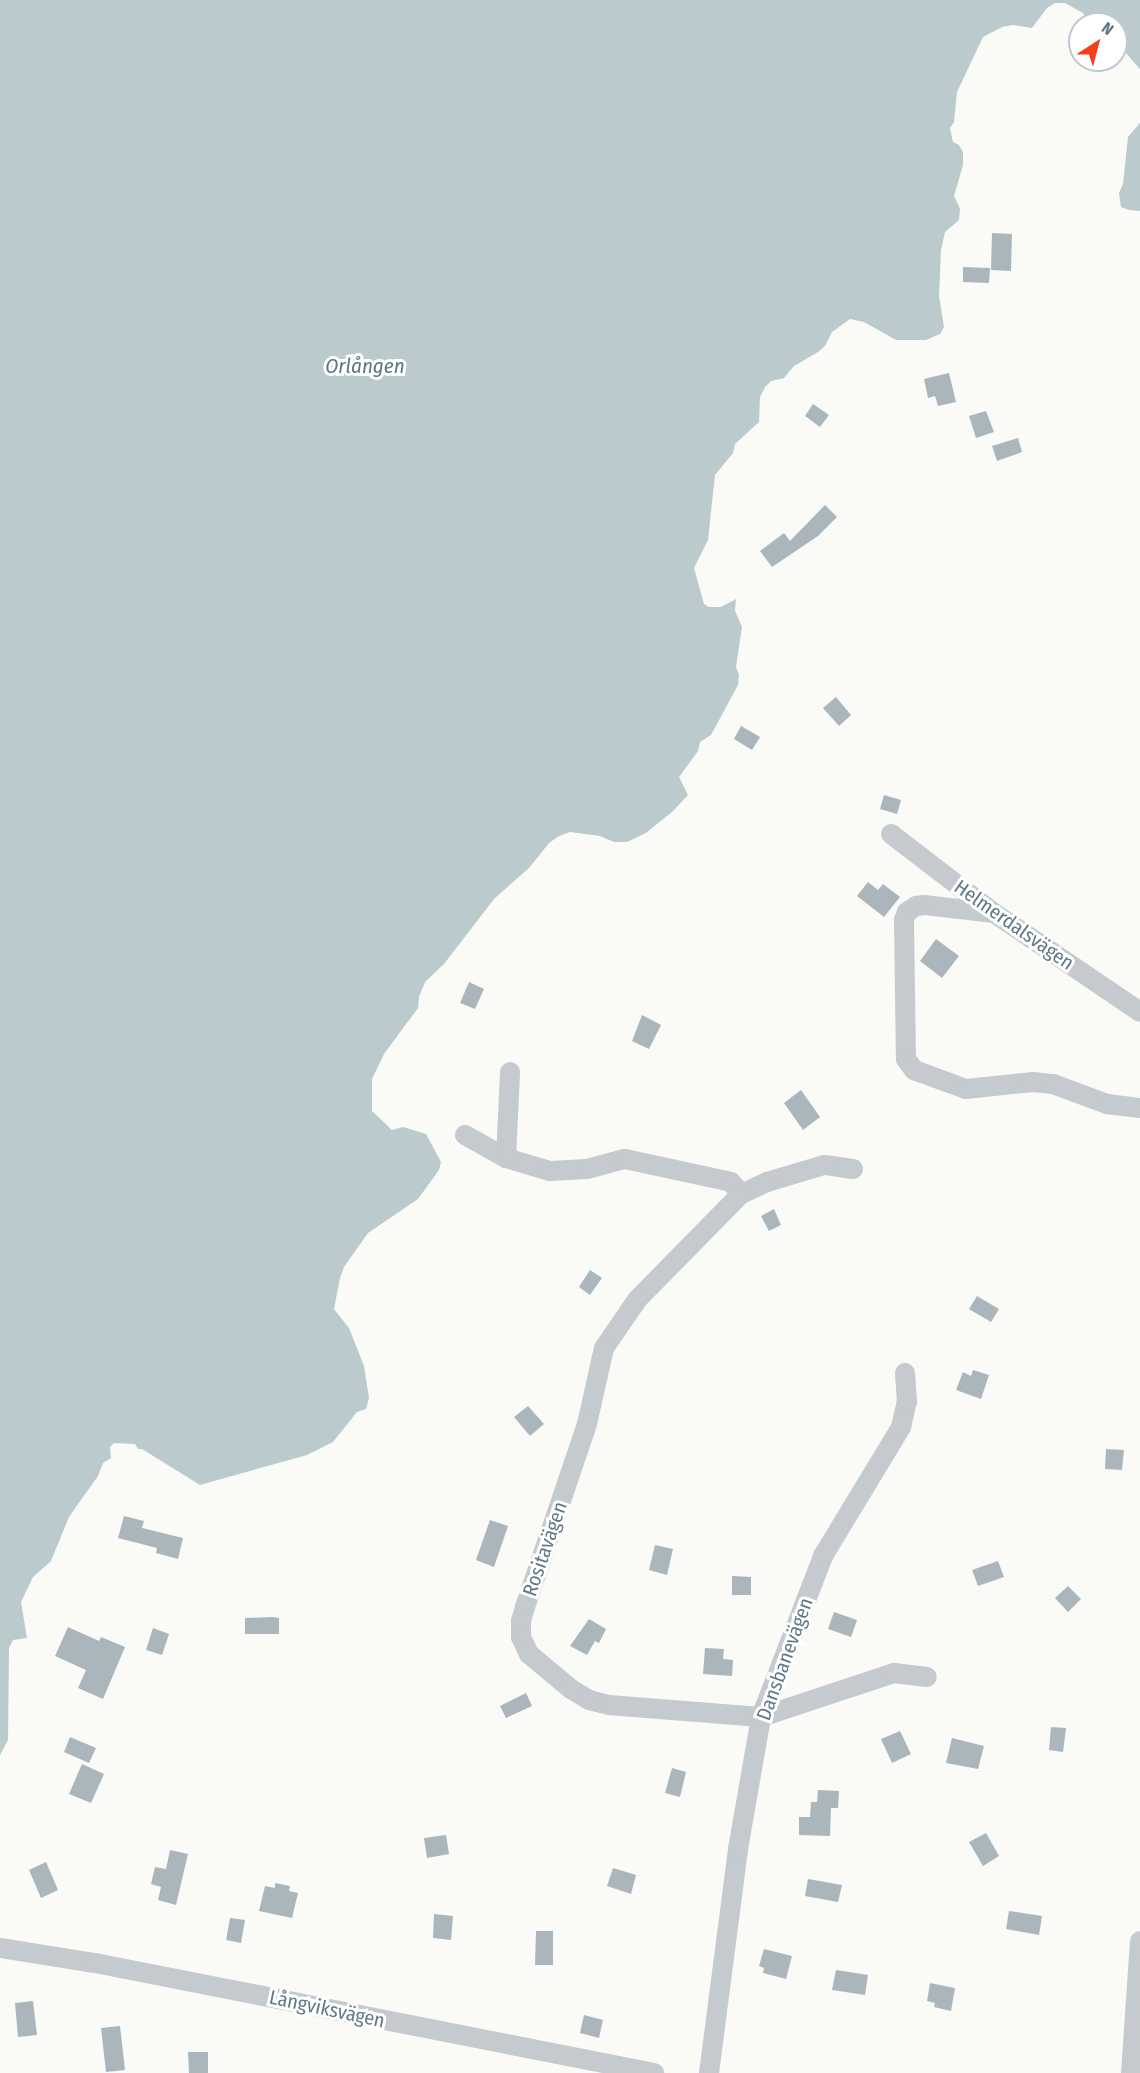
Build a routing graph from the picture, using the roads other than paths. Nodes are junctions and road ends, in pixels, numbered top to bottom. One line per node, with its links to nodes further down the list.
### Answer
1 (891, 834): 2 (street, Helmerdalsvägen)
2 (994, 913): 3 (street, Helmerdalsvägen); 5 (street)
3 (1140, 1012)
4 (510, 1072): 7 (street)
5 (1140, 1108)
6 (465, 1135): 7 (street)
7 (506, 1158): 9 (street)
8 (853, 1169): 9 (street, Rositavägen)
9 (741, 1194): 12 (street, Rositavägen)
10 (905, 1373): 12 (street, Dansbanevägen)
11 (927, 1677): 12 (street, Rositavägen)
12 (761, 1717): 16 (street, Dansbanevägen)
13 (1140, 1941): 17 (street)
14 (0, 1948): 15 (street, Långviksvägen)
15 (654, 2073)
16 (709, 2073)
17 (1131, 2073)

